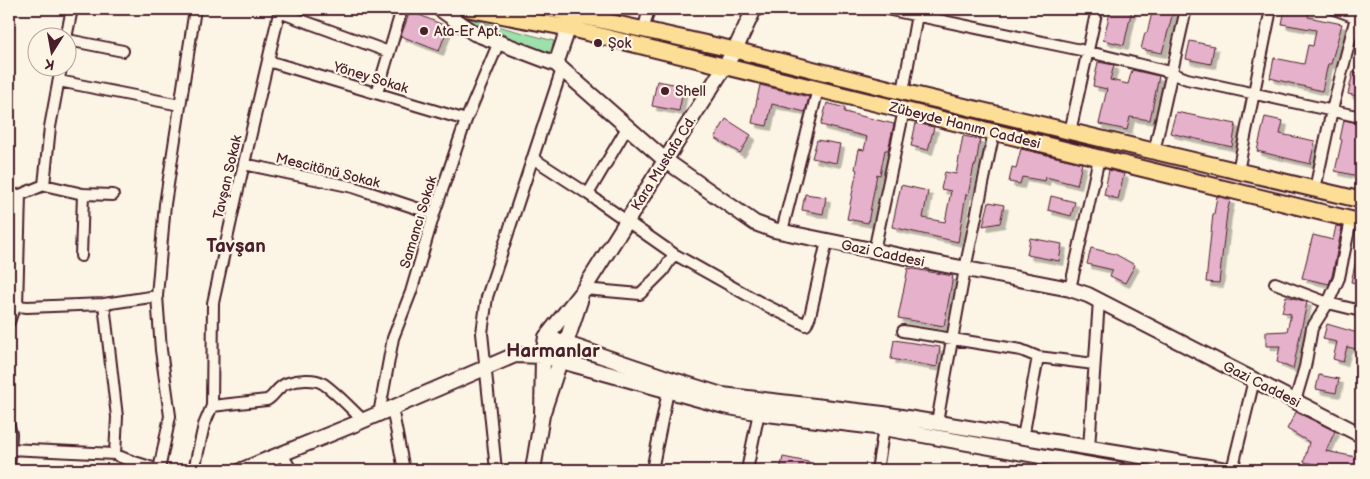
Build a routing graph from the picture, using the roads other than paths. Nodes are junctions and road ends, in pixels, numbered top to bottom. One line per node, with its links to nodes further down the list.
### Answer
1 (72, 9): 18 (street)
2 (195, 9): 36 (street)
3 (402, 9): 25 (street)
4 (440, 9): 21 (street, Gazi Caddesi)
5 (468, 9): 16 (main road)
6 (550, 9): 16 (main road)
7 (649, 9): 19 (street)
8 (754, 9): 22 (street, Kara Mustafa Cd.)
9 (886, 9): 15 (street)
10 (1097, 9): 24 (street)
11 (1186, 9): 29 (street)
12 (1271, 9): 35 (street)
13 (1334, 9): 17 (street)
14 (279, 10): 25 (street); 26 (street, Tavşan Sokak)
15 (917, 12): 24 (street); 33 (street)
16 (572, 17): 19 (main road); 27 (main road, Zübeyde Hanım Caddesi); 28 (street)
17 (1358, 18): 38 (street)
18 (69, 28)
19 (643, 31): 22 (main road)
20 (78, 41): 23 (street)
21 (499, 42): 28 (street, Gazi Caddesi); 40 (street, Samancı Sokak)
22 (735, 50): 27 (street, Kara Mustafa Cd.); 33 (main road)
23 (123, 51)
24 (1087, 51): 29 (street); 43 (street)
25 (390, 52): 34 (street)
26 (268, 61): 34 (street, Yöney Sokak); 48 (street, Tavşan Sokak)
27 (724, 66): 32 (main road, Zübeyde Hanım Caddesi); 47 (street, Kara Mustafa Cd.)
28 (559, 67): 41 (street, Gazi Caddesi); 46 (street)
29 (1171, 73): 35 (street); 44 (street)
30 (59, 78): 31 (street)
31 (59, 81): 36 (street); 50 (street)
32 (818, 89): 37 (main road, Zübeyde Hanım Caddesi); 61 (street)
33 (903, 92): 43 (main road)
34 (377, 93): 40 (street, Yöney Sokak)
35 (1253, 93): 38 (street); 49 (street)
36 (180, 105): 70 (street)
37 (904, 110): 42 (main road, Zübeyde Hanım Caddesi); 63 (street)
38 (1332, 110): 39 (street); 51 (street)
39 (1361, 117)
40 (466, 120): 58 (street, Samancı Sokak)
41 (628, 126): 47 (street, Gazi Caddesi); 53 (street)
42 (994, 132): 45 (main road, Zübeyde Hanım Caddesi); 66 (street)
43 (1070, 132): 44 (main road)
44 (1154, 152): 49 (main road)
45 (1099, 158): 60 (main road, Zübeyde Hanım Caddesi); 69 (street)
46 (534, 159): 53 (street); 85 (street)
47 (666, 160): 59 (street, Kara Mustafa Cd.); 61 (street, Gazi Caddesi)
48 (244, 164): 58 (street, Mescitönü Sokak); 89 (street, Tavşan Sokak)
49 (1238, 171): 51 (main road)
50 (44, 185): 52 (street); 54 (street)
51 (1315, 189): 57 (main road)
52 (83, 194): 55 (street); 65 (street)
53 (588, 194): 59 (street)
54 (20, 195): 56 (street); 74 (street)
55 (113, 195)
56 (9, 196)
57 (1361, 200)
58 (434, 214): 92 (street, Samancı Sokak)
59 (627, 220): 64 (street); 68 (street, Kara Mustafa Cd.)
60 (1356, 221): 72 (street)
61 (782, 231): 62 (street, Gazi Caddesi)
62 (827, 241): 63 (street, Gazi Caddesi); 64 (street)
63 (874, 251): 66 (street, Gazi Caddesi)
64 (674, 254): 68 (street)
65 (81, 256)
66 (965, 269): 69 (street, Gazi Caddesi); 79 (street)
67 (1275, 283): 72 (street)
68 (584, 289): 78 (street); 80 (street)
69 (1070, 289): 71 (street, Gazi Caddesi)
70 (158, 296): 73 (street); 105 (street)
71 (1098, 300): 84 (street); 86 (street, Gazi Caddesi)
72 (1328, 303): 75 (street); 88 (street)
73 (104, 304): 74 (street); 102 (street)
74 (17, 306): 76 (street)
75 (1361, 311)
76 (9, 322)
77 (903, 331): 79 (street)
78 (546, 337): 80 (street); 81 (street)
79 (953, 340): 82 (street); 95 (street)
80 (565, 344): 83 (street); 95 (street)
81 (543, 356): 83 (street); 85 (street); 93 (street)
82 (1038, 357): 84 (street); 99 (street)
83 (560, 362): 87 (street); 93 (street)
84 (1094, 364): 100 (street)
85 (484, 368): 90 (street); 110 (street)
86 (1254, 380): 88 (street, Gazi Caddesi); 117 (street)
87 (668, 391): 91 (street); 112 (street)
88 (1295, 401): 98 (street, Gazi Caddesi)
89 (212, 406): 94 (street); 106 (street, Tavşan Sokak)
90 (392, 408): 92 (street); 109 (street)
91 (759, 412): 97 (street); 113 (street)
92 (379, 414): 94 (street)
93 (542, 415): 111 (street)
94 (363, 420): 103 (street)
95 (937, 422): 99 (street)
96 (9, 426): 101 (street)
97 (884, 428): 114 (street); 115 (street)
98 (1361, 435)
99 (1023, 437): 100 (street)
100 (1089, 448): 116 (street)
101 (10, 449): 102 (street); 104 (street)
102 (115, 454): 105 (street)
103 (282, 454): 107 (street); 108 (street)
104 (9, 470)
105 (158, 470)
106 (194, 470)
107 (242, 470)
108 (291, 470)
109 (404, 470)
110 (496, 470)
111 (533, 470)
112 (652, 470)
113 (747, 470)
114 (877, 470)
115 (1118, 470)
116 (1226, 470)
117 (1232, 470)

